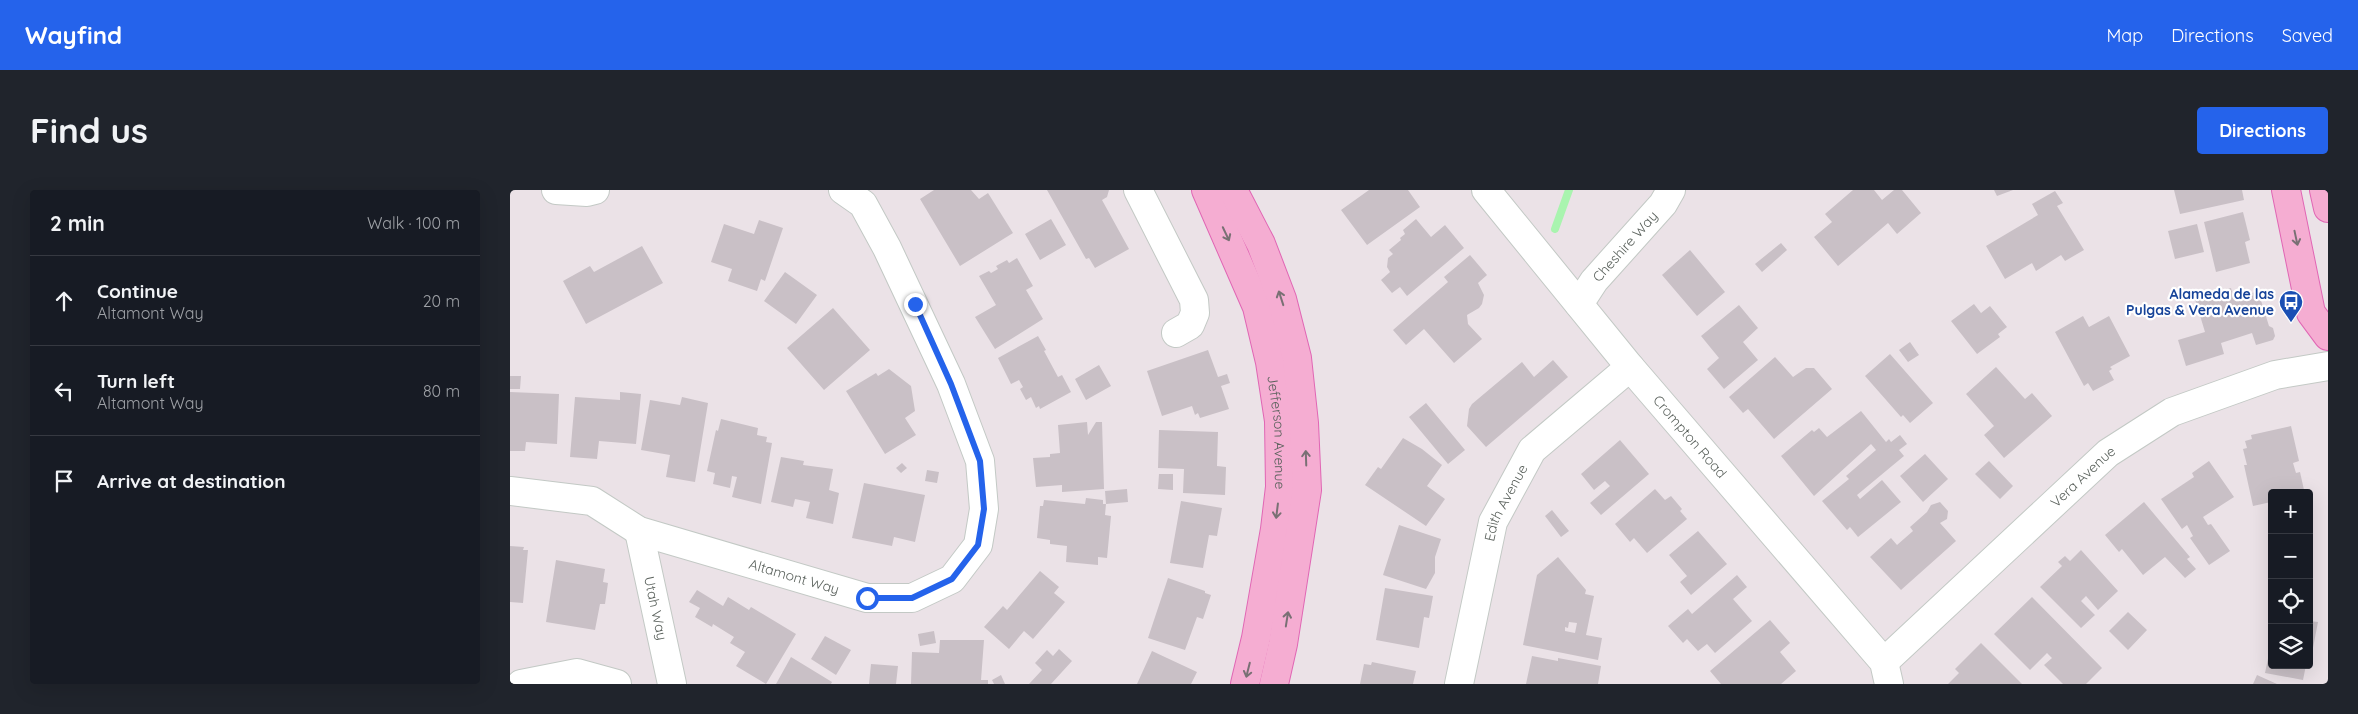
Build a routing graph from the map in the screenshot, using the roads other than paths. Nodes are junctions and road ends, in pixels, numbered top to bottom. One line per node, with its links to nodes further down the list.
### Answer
1 (556, 190): 2 (street)
2 (596, 190)
3 (843, 190): 18 (street, Altamont Way)
4 (1138, 190): 13 (street)
5 (1206, 190): 23 (main road, Jefferson Avenue, one-way to 23)
6 (1233, 190): 24 (main road, Jefferson Avenue, one-way to 6)
7 (1486, 190): 12 (street, Crompton Road)
8 (1671, 190): 12 (street, Cheshire Way)
9 (2286, 190): 14 (main road, one-way to 14)
10 (2324, 190): 11 (main road)
11 (2328, 208)
12 (1578, 304): 16 (street, Crompton Road)
13 (1176, 334)
14 (2328, 336)
15 (2328, 366): 19 (street, Vera Avenue)
16 (1630, 367): 19 (street, Crompton Road); 25 (street, Edith Avenue)
17 (510, 491): 18 (street, Altamont Way)
18 (639, 531): 22 (street, Utah Way)
19 (1887, 673)
20 (521, 684): 21 (street)
21 (617, 684)
22 (672, 684)
23 (1245, 684)
24 (1274, 684)
25 (1459, 684)

